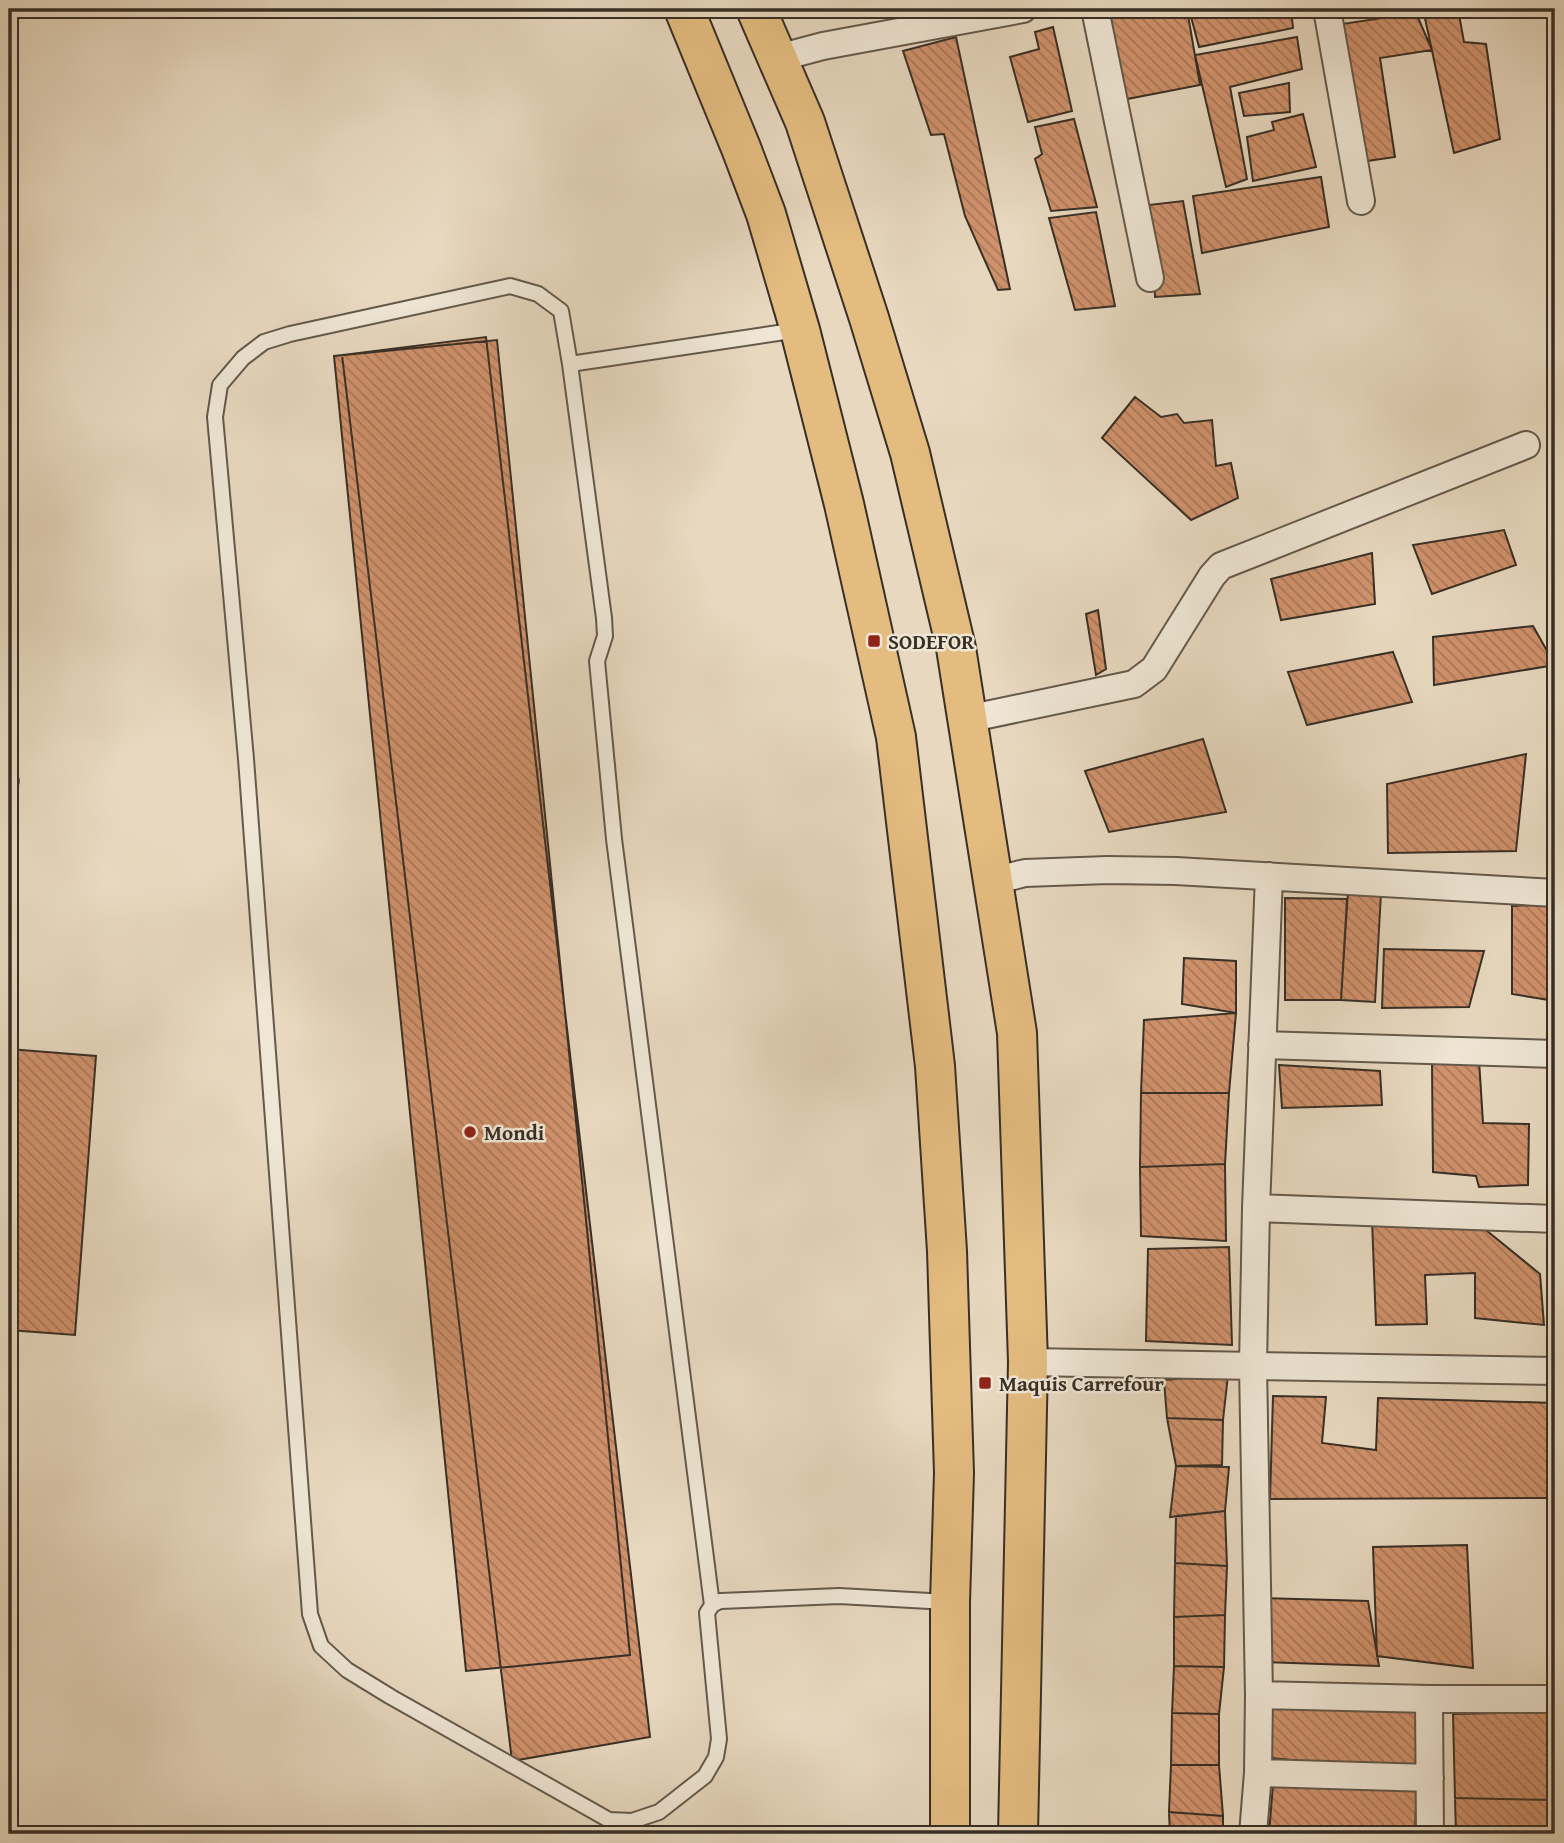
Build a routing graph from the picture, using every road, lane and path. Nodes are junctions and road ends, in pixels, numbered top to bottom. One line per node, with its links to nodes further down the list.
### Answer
1 (684, 9): 9 (main road)
2 (756, 9): 6 (main road)
3 (1023, 9): 6 (street)
4 (1095, 9): 8 (street)
5 (1327, 9): 7 (street)
6 (778, 58): 12 (main road)
7 (1362, 201)
8 (1150, 278)
9 (800, 330): 10 (lane); 23 (main road)
10 (569, 364): 24 (lane); 24 (lane)
11 (1526, 445): 12 (street)
12 (967, 719): 14 (main road)
13 (1269, 876): 14 (street); 15 (street); 16 (street)
14 (993, 881): 20 (main road)
15 (1555, 892)
16 (1262, 1045): 17 (street); 18 (street)
17 (1555, 1054)
18 (1256, 1208): 19 (street); 21 (street)
19 (1555, 1219)
20 (1028, 1362): 21 (street); 31 (main road)
21 (1252, 1366): 22 (street); 25 (street)
22 (1555, 1371)
23 (950, 1602): 24 (lane); 30 (main road)
24 (712, 1605)
25 (1259, 1695): 26 (street); 28 (street)
26 (1429, 1699): 27 (street); 29 (street)
27 (1555, 1699)
28 (1258, 1773): 29 (street); 32 (street)
29 (1430, 1778): 33 (street)
30 (950, 1834)
31 (1018, 1834)
32 (1254, 1834)
33 (1430, 1834)

